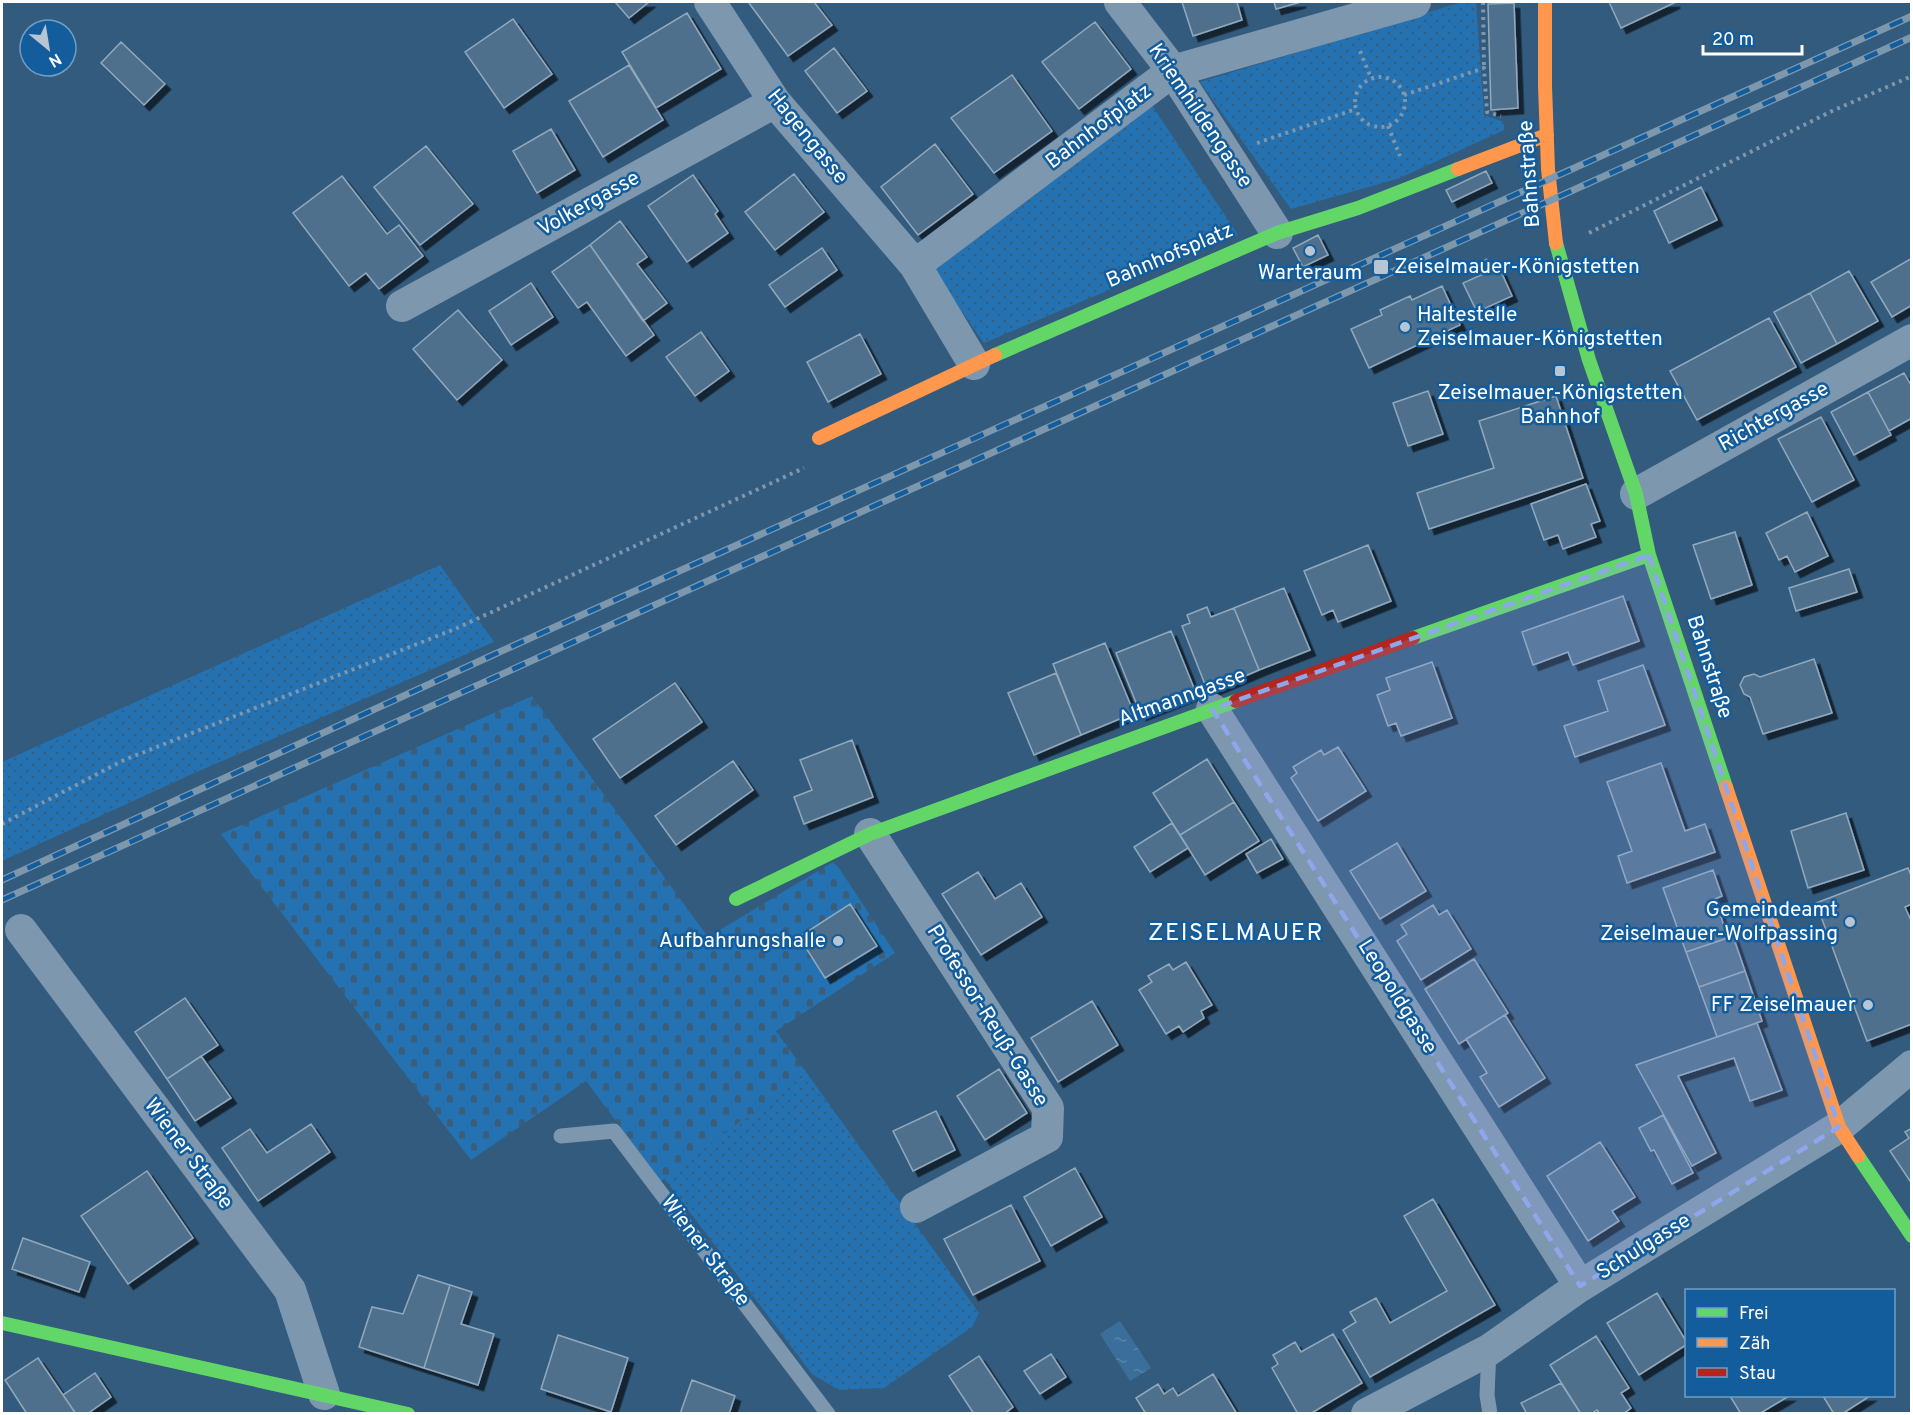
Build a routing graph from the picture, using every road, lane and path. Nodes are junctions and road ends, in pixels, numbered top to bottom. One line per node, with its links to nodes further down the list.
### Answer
1 (710, 2): 10 (street, Hagengasse)
2 (1120, 2): 7 (street, Kriemhildengasse)
3 (1415, 2): 7 (street, Bahnhofplatz)
4 (1483, 2): 6 (path)
5 (1545, 2): 12 (street, Bahnstraße)
6 (1484, 68): 9 (path); 13 (path)
7 (1173, 71): 14 (street, Kriemhildengasse); 18 (street, Bahnhofplatz)
8 (1911, 76): 16 (path)
9 (1404, 95): 11 (path); 11 (path)
10 (775, 102): 18 (street, Hagengasse); 20 (street, Volkergasse)
11 (1356, 109): 14 (path)
12 (1547, 135): 13 (street, Bahnhofsplatz); 16 (street, Bahnstraße)
13 (1520, 145): 15 (street, Bahnhofsplatz)
14 (1227, 153): 15 (street, Kriemhildengasse)
15 (1277, 233): 22 (street, Bahnhofsplatz)
16 (1557, 249): 24 (street, Bahnstraße)
17 (1485, 260): 19 (path)
18 (915, 265): 22 (street)
19 (1492, 270)
20 (402, 306)
21 (1911, 340): 24 (street, Richtergasse)
22 (974, 364): 23 (street, Bahnhofsplatz)
23 (819, 438): 27 (path)
24 (1636, 494): 25 (street, Bahnstraße)
25 (1649, 555): 26 (street, Altmanngasse); 32 (street, Bahnstraße)
26 (1212, 709): 28 (street, Altmanngasse); 36 (street, Leopoldgasse)
27 (2, 824)
28 (870, 834): 29 (street, Altmanngasse); 34 (street, Professor-Reuß-Gasse)
29 (736, 899)
30 (21, 930): 39 (street, Wiener Straße)
31 (1911, 1066): 32 (street, Schulgasse)
32 (1839, 1127): 35 (street, Bahnstraße); 36 (street, Schulgasse)
33 (561, 1136): 41 (lane, Wiener Straße)
34 (916, 1207)
35 (1911, 1236)
36 (1580, 1286): 38 (street, Schulgasse)
37 (2, 1323): 39 (street)
38 (1489, 1350): 42 (street, Schulgasse); 43 (lane)
39 (324, 1394): 40 (street)
40 (408, 1413)
41 (828, 1413)
42 (1367, 1413)
43 (1490, 1413)

